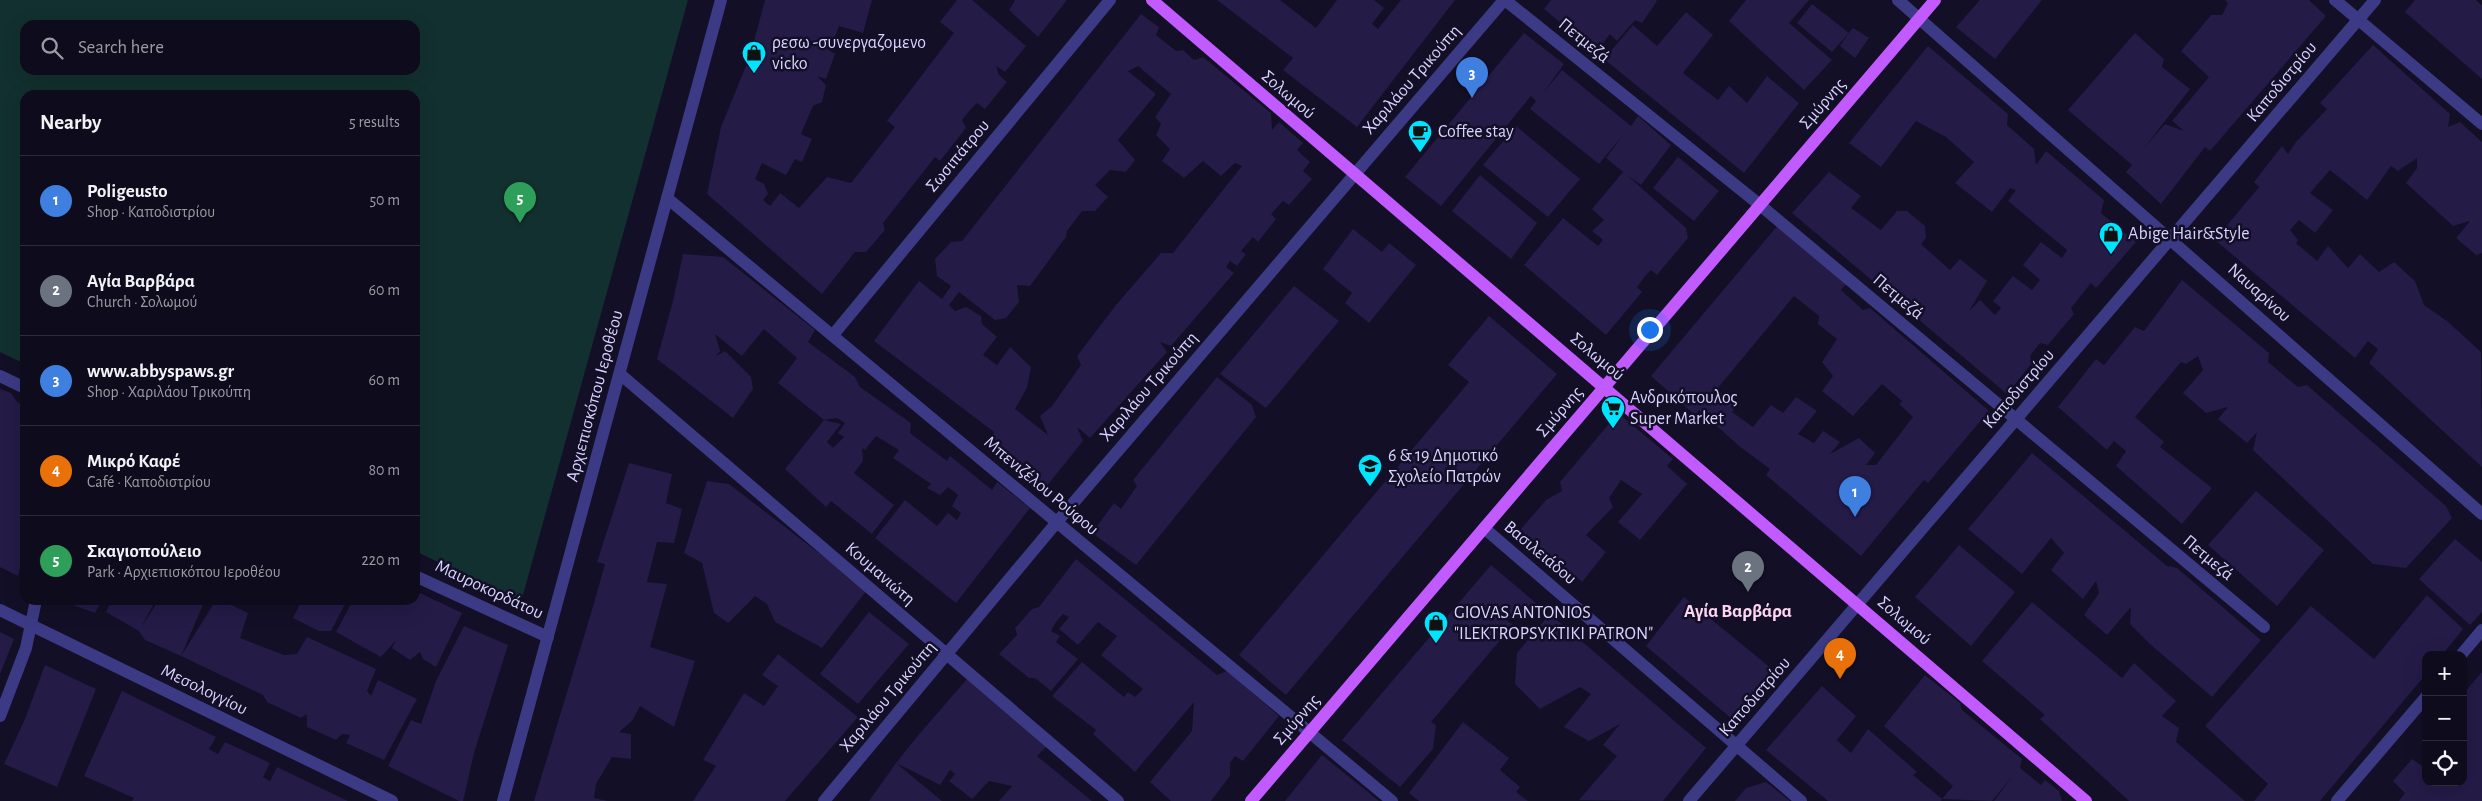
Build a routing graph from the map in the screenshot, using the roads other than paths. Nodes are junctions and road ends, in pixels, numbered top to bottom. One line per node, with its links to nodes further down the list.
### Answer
1 (721, 0): 13 (street, Αρχιεπισκόπου Ιεροθέου)
2 (1110, 0): 16 (street, Σωσιπάτρου)
3 (1152, 0): 12 (main road, Σολωμού)
4 (1504, 0): 12 (street, Χαριλάου Τρικούπη); 14 (street, Πετμεζά)
5 (1898, 0): 9 (street, Ναυαρίνου)
6 (1935, 0): 9 (main road, Σμύρνης)
7 (2335, 0): 10 (street)
8 (2375, 0): 10 (street, Καποδιστρίου)
9 (1920, 18): 14 (main road, Σμύρνης); 15 (street, Ναυαρίνου)
10 (2358, 19): 11 (street); 15 (street, Καποδιστρίου)
11 (2482, 124)
12 (1354, 175): 20 (main road, Σολωμού); 23 (street, Χαριλάου Τρικούπη)
13 (667, 198): 16 (street, Μπενιζέλου Ρούφου); 17 (street, Αρχιεπισκόπου Ιεροθέου)
14 (1760, 204): 20 (main road, Σμύρνης); 21 (street, Πετμεζά)
15 (2171, 239): 21 (street, Καποδιστρίου); 22 (street, Ναυαρίνου)
16 (832, 335): 23 (street, Μπενιζέλου Ρούφου)
17 (620, 374): 32 (street, Αρχιεπισκόπου Ιεροθέου); 34 (street, Κουμανιώτη)
18 (0, 376): 19 (street)
19 (20, 386)
20 (1605, 387): 24 (main road, Σμύρνης); 27 (main road, Σολωμού)
21 (2016, 419): 27 (street, Καποδιστρίου); 30 (street, Πετμεζά)
22 (2482, 514)
23 (1057, 522): 34 (street, Χαριλάου Τρικούπη); 37 (street, Μπενιζέλου Ρούφου)
24 (1484, 528): 37 (main road, Σμύρνης); 38 (street, Βασιλειάδου)
25 (420, 578): 32 (street, Μαυροκορδάτου)
26 (35, 605): 29 (street)
27 (1858, 605): 38 (street, Καποδιστρίου); 47 (main road, Σολωμού)
28 (0, 610): 29 (street, Μεσολογγίου)
29 (32, 625): 36 (street); 39 (street, Μεσολογγίου)
30 (2264, 627)
31 (2482, 630): 33 (street)
32 (548, 637): 40 (street, Αρχιεπισκόπου Ιεροθέου)
33 (2464, 651)
34 (947, 654): 41 (street, Χαριλάου Τρικούπη); 42 (street, Κουμανιώτη)
35 (2422, 701): 48 (street)
36 (0, 716)
37 (1309, 732): 43 (main road, Σμύρνης); 44 (street, Μπενιζέλου Ρούφου)
38 (1737, 745): 45 (street, Καποδιστρίου); 46 (street, Βασιλειάδου)
39 (392, 801)
40 (503, 801)
41 (824, 801)
42 (1118, 801)
43 (1251, 801)
44 (1392, 801)
45 (1689, 801)
46 (1801, 801)
47 (2086, 801)
48 (2337, 801)

